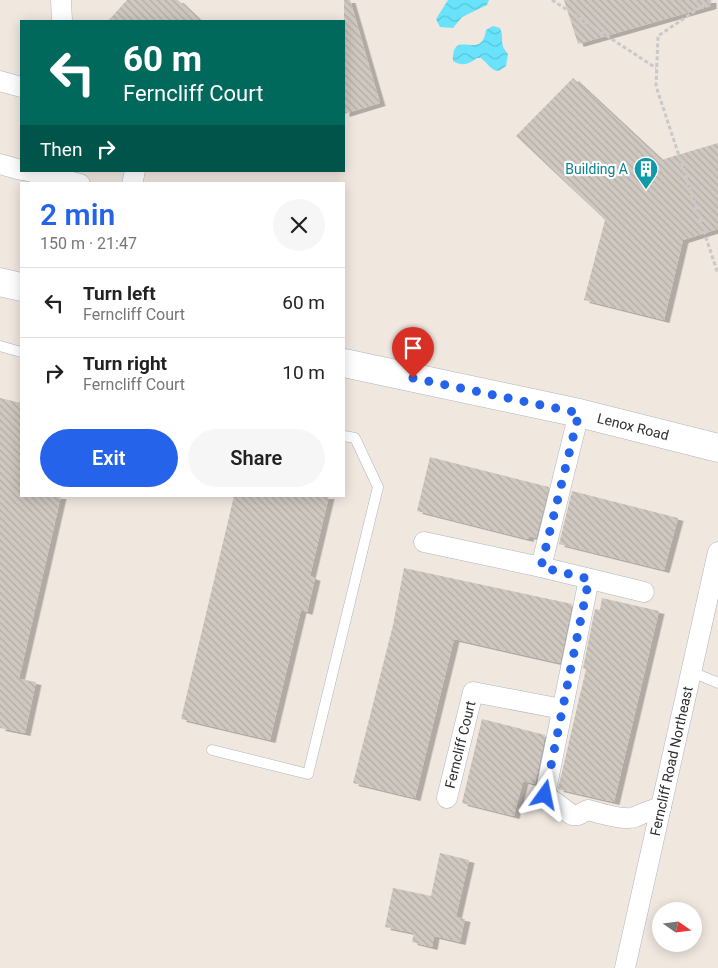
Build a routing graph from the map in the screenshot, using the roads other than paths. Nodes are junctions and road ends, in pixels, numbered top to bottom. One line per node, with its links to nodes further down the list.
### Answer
1 (60, 0): 2 (street)
2 (62, 20)
3 (0, 81): 4 (street)
4 (20, 87)
5 (0, 164): 6 (street)
6 (20, 170)
7 (32, 172): 8 (street)
8 (72, 182)
9 (0, 282): 10 (street)
10 (20, 287)
11 (0, 346): 12 (lane)
12 (20, 352)
13 (345, 364): 14 (street, Lenox Road)
14 (579, 413): 16 (street, Lenox Road); 19 (street)
15 (345, 436): 25 (lane)
16 (718, 448)
17 (424, 542): 19 (street)
18 (718, 552): 22 (street, Ferncliff Road Northeast)
19 (541, 567): 20 (street)
20 (589, 579): 21 (street); 24 (street)
21 (644, 592)
22 (692, 672): 23 (lane); 27 (street, Ferncliff Road Northeast)
23 (718, 683)
24 (562, 710): 26 (street, Ferncliff Court); 27 (street)
25 (212, 750)
26 (447, 798)
27 (658, 816): 28 (street, Ferncliff Road Northeast)
28 (625, 968)

